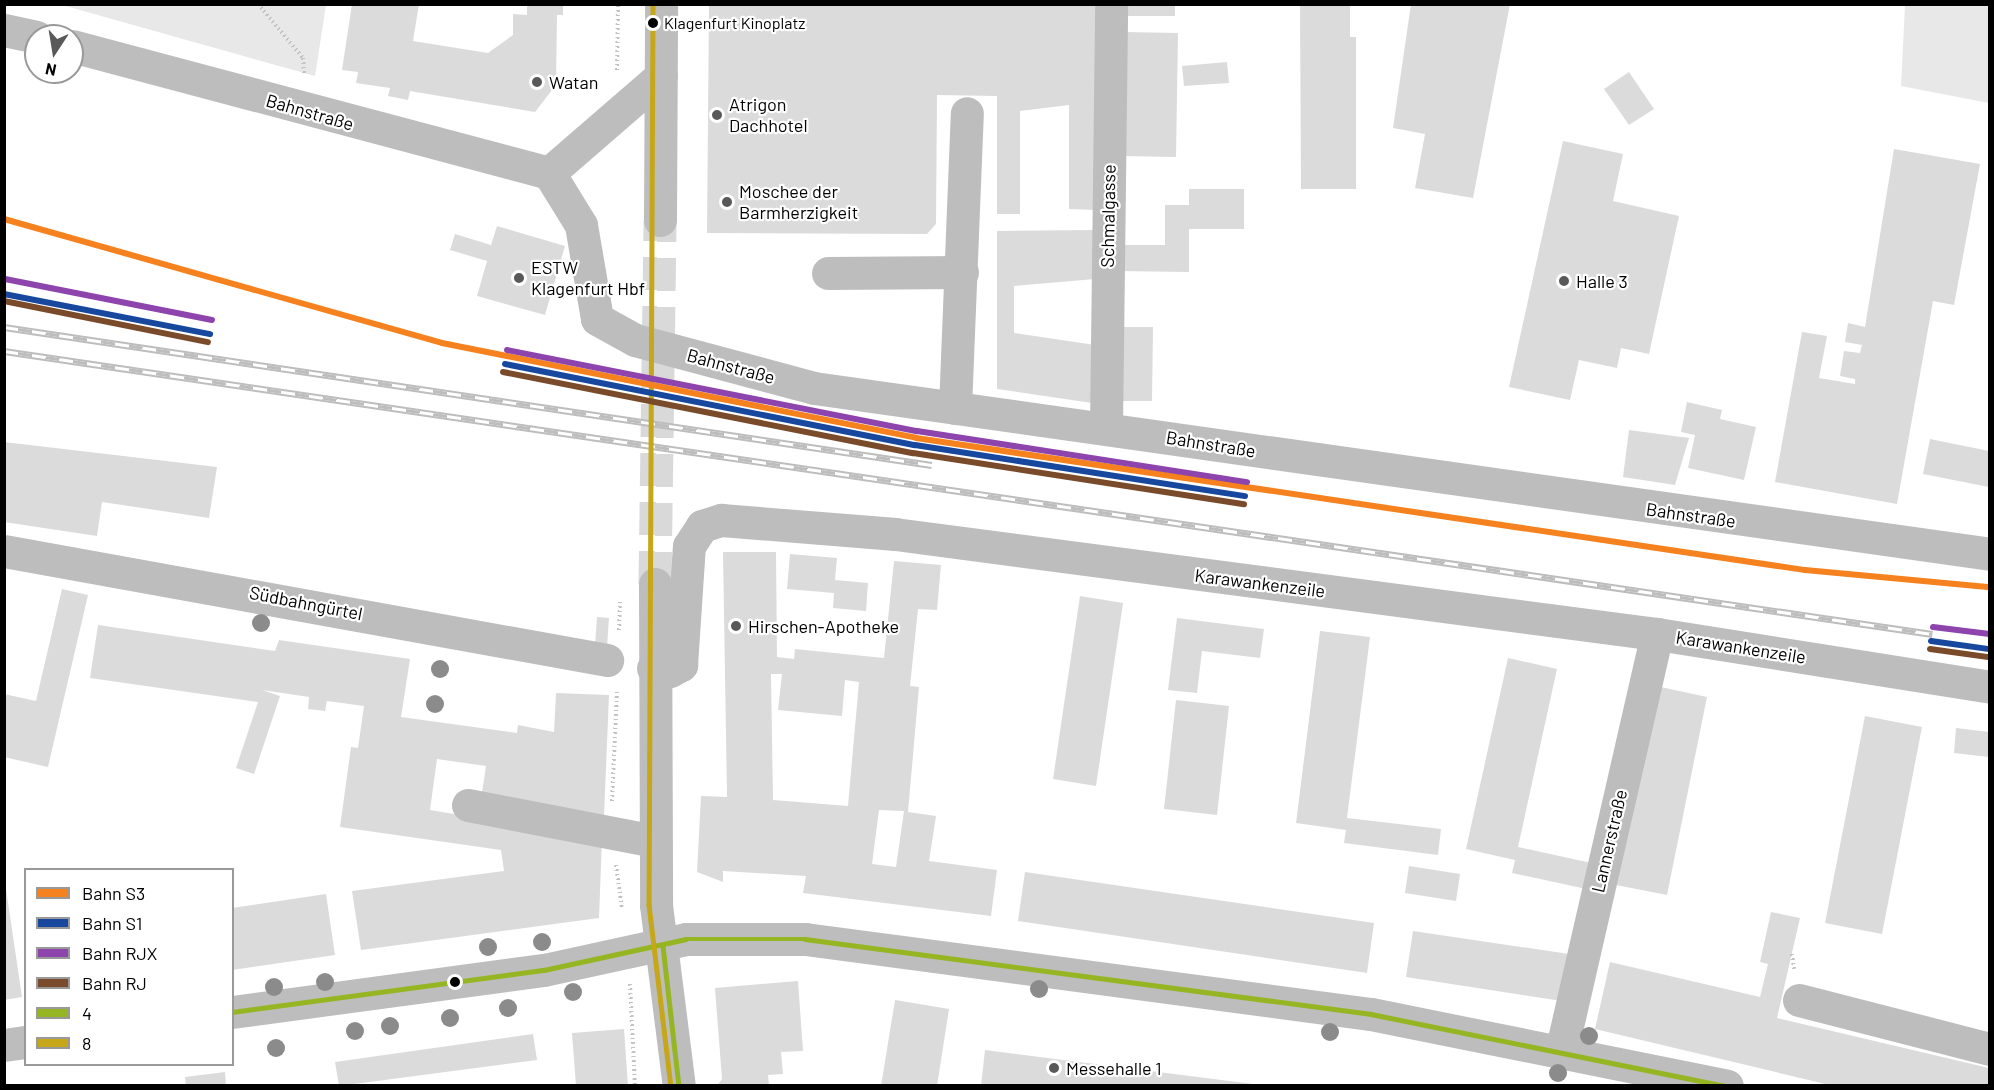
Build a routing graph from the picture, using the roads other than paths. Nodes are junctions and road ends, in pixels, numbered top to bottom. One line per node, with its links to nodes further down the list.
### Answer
1 (661, 4): 6 (street)
2 (1111, 4): 13 (street, Schmalgasse)
3 (4, 30): 4 (street)
4 (24, 34)
5 (84, 49): 8 (street, Bahnstraße)
6 (661, 76): 8 (street); 9 (street)
7 (967, 113): 10 (street)
8 (549, 173): 12 (street, Bahnstraße)
9 (660, 220)
10 (962, 272): 11 (street); 12 (street)
11 (828, 273)
12 (954, 408): 13 (street, Bahnstraße)
13 (1106, 428): 15 (street, Bahnstraße)
14 (4, 551): 18 (street, Südbahngürtel)
15 (1989, 554)
16 (654, 584): 19 (street)
17 (1657, 634): 19 (street, Karawankenzeile); 20 (street, Karawankenzeile); 28 (street, Lannerstraße)
18 (613, 650)
19 (653, 668): 22 (street)
20 (1989, 687)
21 (468, 806): 22 (street)
22 (655, 841): 23 (street)
23 (663, 946): 25 (street); 28 (street); 30 (street)
24 (1799, 1000): 29 (street)
25 (234, 1012)
26 (24, 1042): 27 (street)
27 (4, 1045)
28 (1562, 1048): 31 (street)
29 (1989, 1049)
30 (680, 1086)
31 (1727, 1086)

